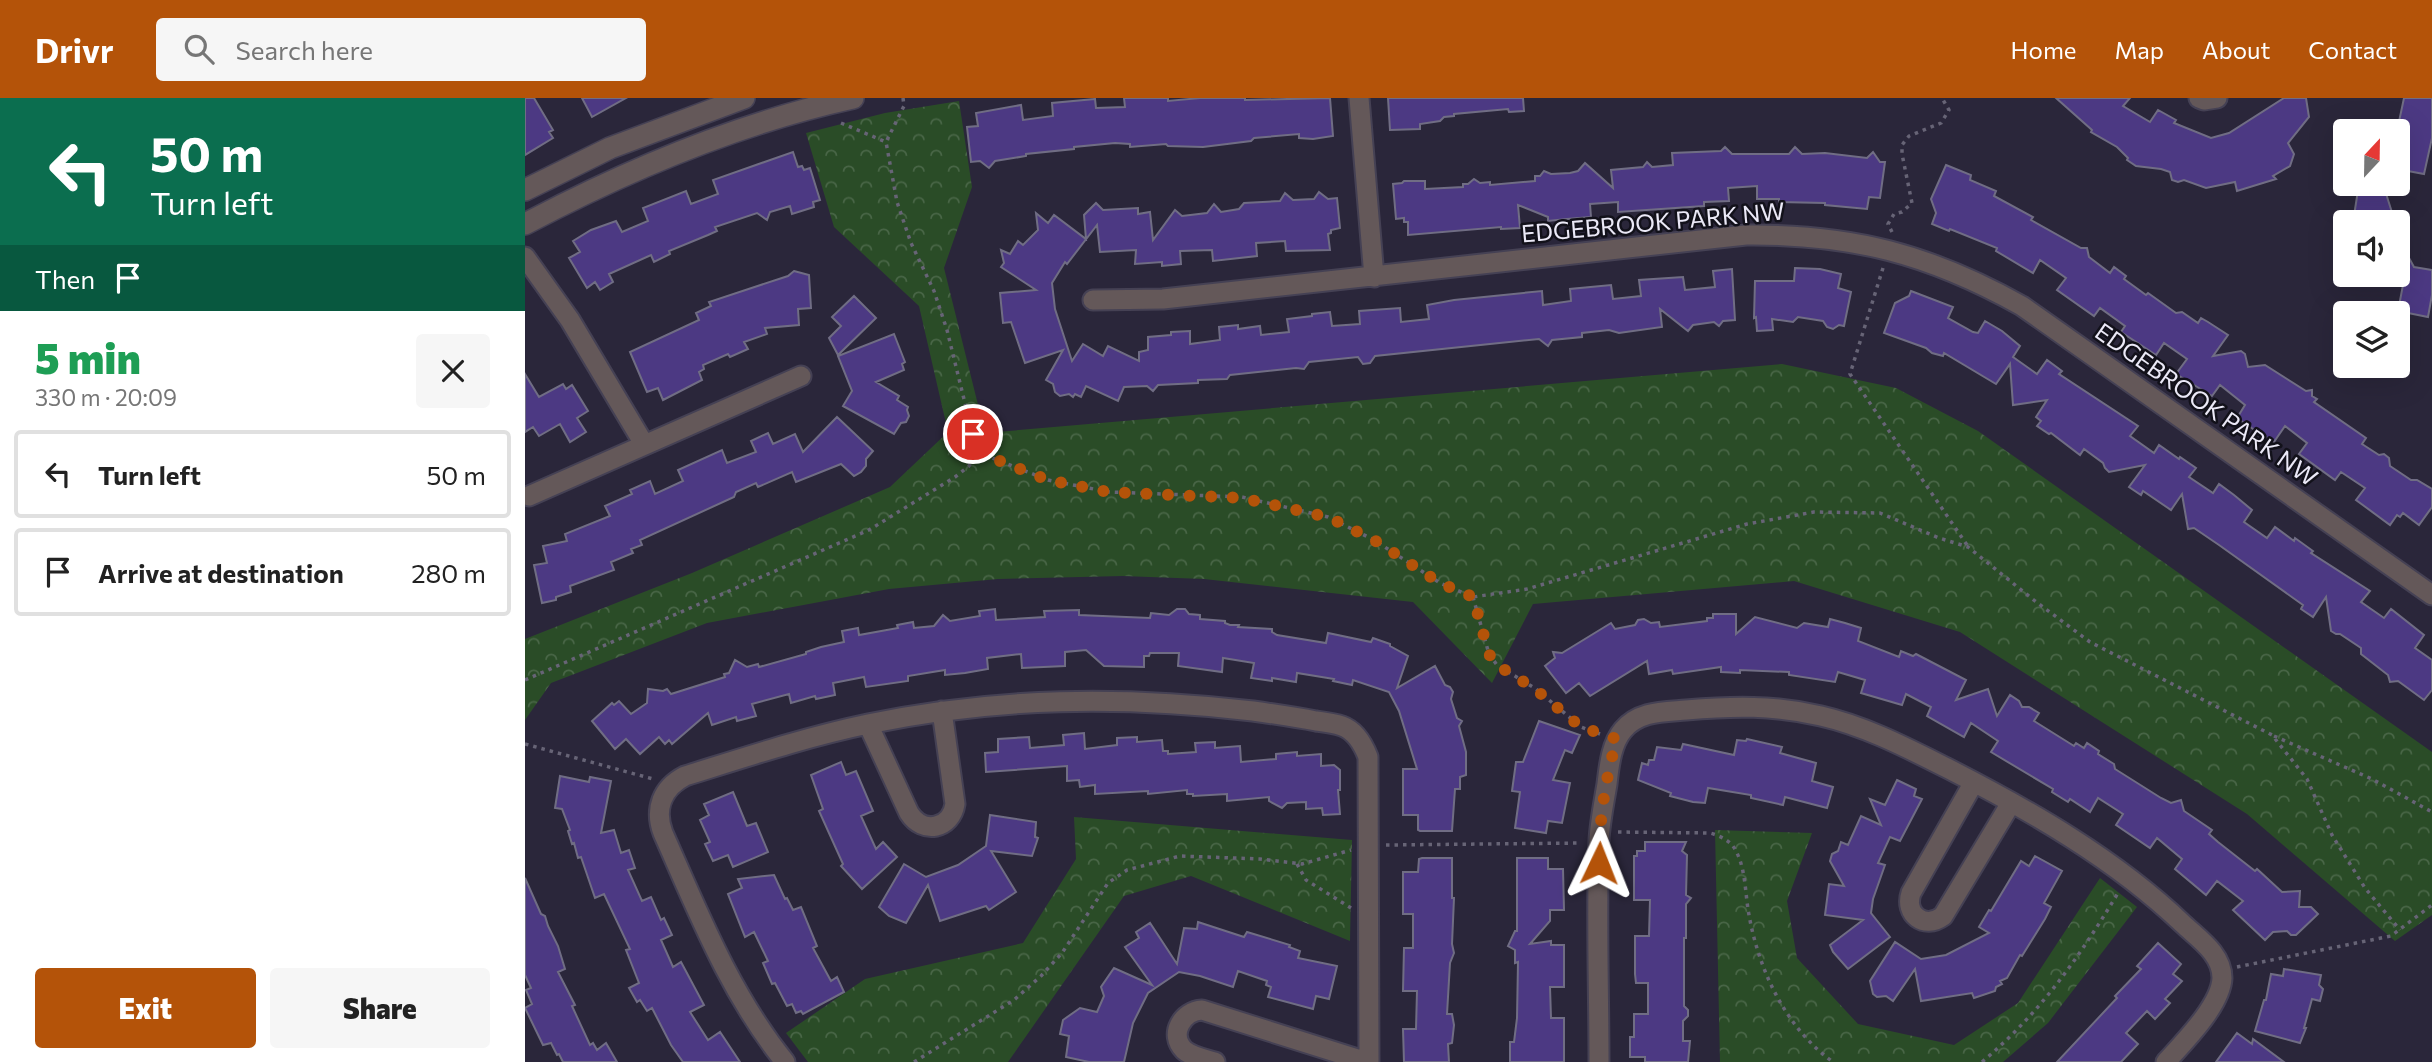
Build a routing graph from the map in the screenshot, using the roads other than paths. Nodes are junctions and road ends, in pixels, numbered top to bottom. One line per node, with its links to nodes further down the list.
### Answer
1 (744, 98): 7 (street)
2 (853, 98): 6 (street)
3 (1359, 98): 10 (street)
4 (2199, 98): 5 (street)
5 (2217, 98)
6 (817, 102): 8 (street)
7 (525, 190)
8 (525, 224)
9 (525, 257): 13 (street)
10 (1374, 277): 11 (street, EDGEBROOK PARK NW); 15 (street, EDGEBROOK PARK NW)
11 (1093, 300)
12 (801, 376): 13 (street)
13 (644, 444): 14 (street)
14 (529, 496)
15 (2432, 595)
16 (942, 711): 17 (street); 17 (street); 22 (street)
17 (868, 724): 20 (street)
18 (1974, 782): 19 (street); 19 (street); 23 (street)
19 (2011, 803): 24 (street)
20 (785, 1062)
21 (1215, 1062): 22 (street)
22 (1368, 1062)
23 (1599, 1062)
24 (2166, 1062)

